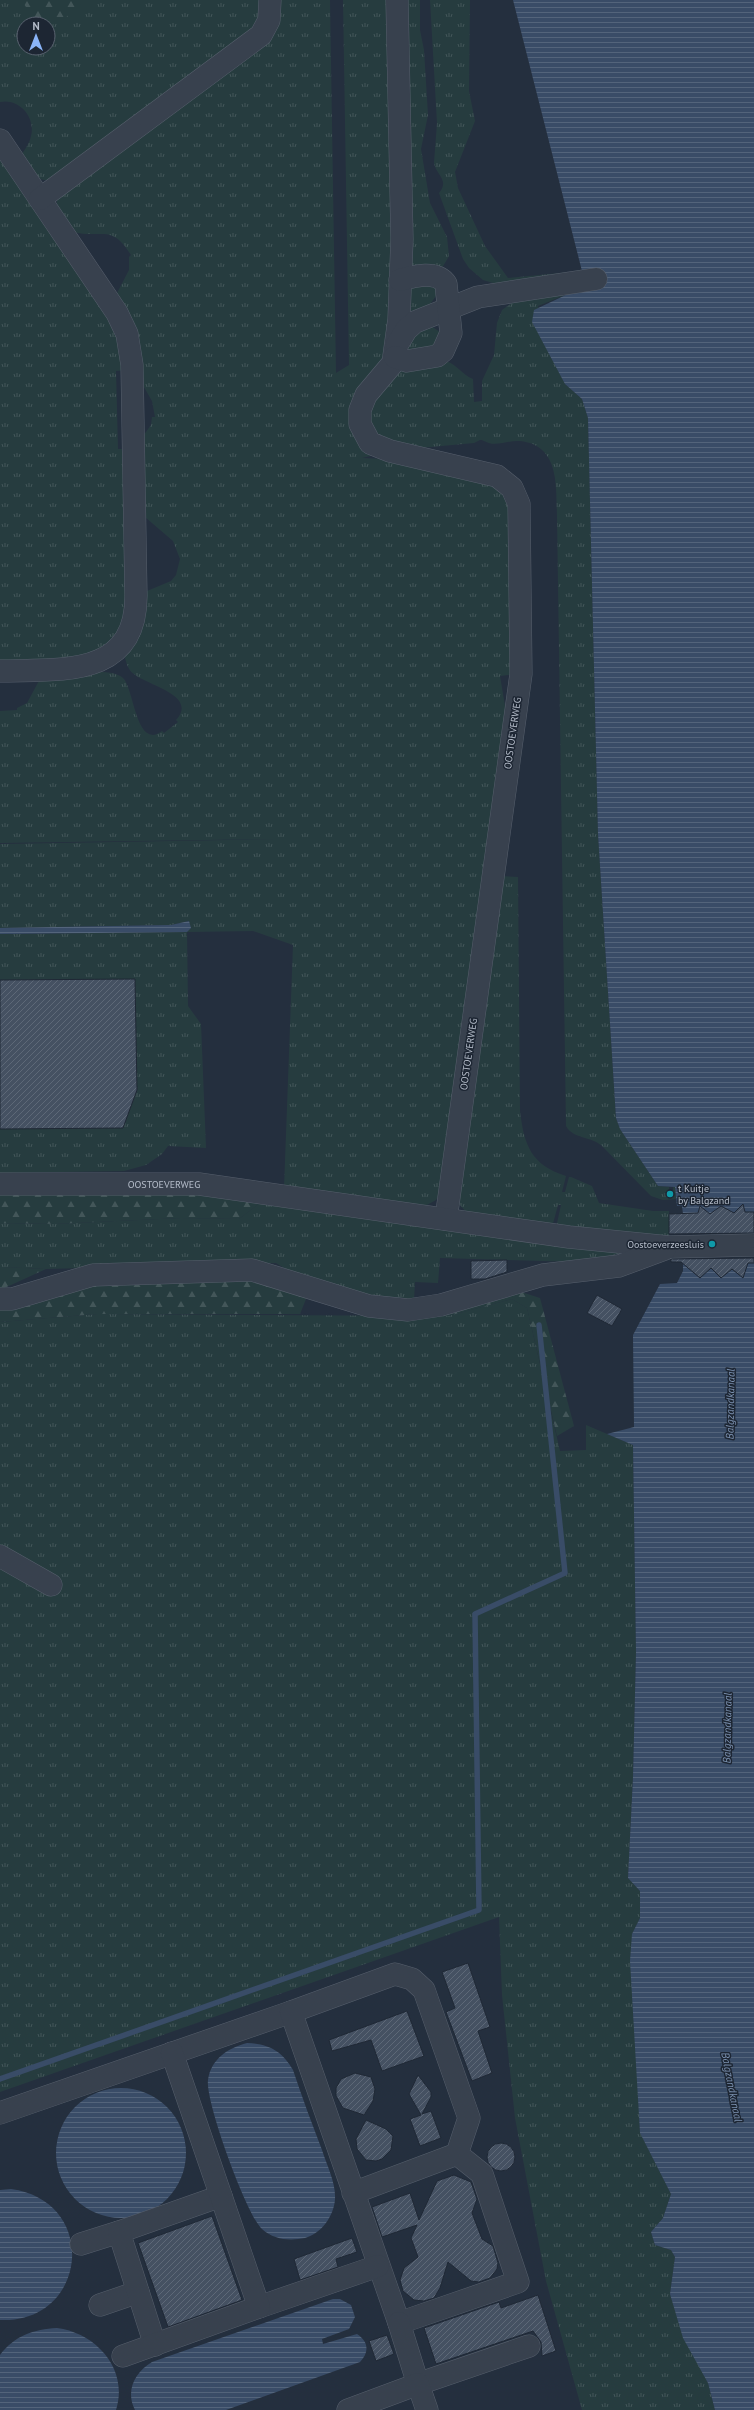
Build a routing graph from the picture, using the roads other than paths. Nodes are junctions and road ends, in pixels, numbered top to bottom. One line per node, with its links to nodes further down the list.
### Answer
1 (270, 0): 4 (street)
2 (397, 0): 6 (street)
3 (0, 140): 4 (street)
4 (40, 199): 9 (street)
5 (596, 279): 7 (street, OOSTOEVERWEG)
6 (400, 280): 7 (street); 8 (street)
7 (450, 307): 8 (street, OOSTOEVERWEG); 8 (street)
8 (395, 355): 11 (street, OOSTOEVERWEG)
9 (0, 670)
10 (0, 1184): 11 (street, OOSTOEVERWEG)
11 (446, 1219): 13 (street, OOSTOEVERWEG)
12 (754, 1245): 13 (street)
13 (670, 1247): 14 (street)
14 (0, 1300)
15 (0, 1556): 16 (street)
16 (51, 1585)
17 (291, 2012): 18 (street); 20 (street); 21 (street)
18 (172, 2053): 19 (street); 22 (street)
19 (0, 2113)
20 (457, 2154): 21 (street); 29 (street)
21 (353, 2193): 25 (street)
22 (221, 2196): 23 (street); 28 (street)
23 (119, 2232): 24 (street); 26 (street)
24 (81, 2244)
25 (378, 2266): 28 (street); 29 (street)
26 (138, 2292): 27 (street); 30 (street)
27 (100, 2305)
28 (259, 2307): 30 (street)
29 (399, 2323): 33 (street)
30 (155, 2345): 32 (street)
31 (529, 2346): 33 (street)
32 (123, 2356)
33 (418, 2384): 34 (street); 35 (street)
34 (348, 2410)
35 (427, 2410)

